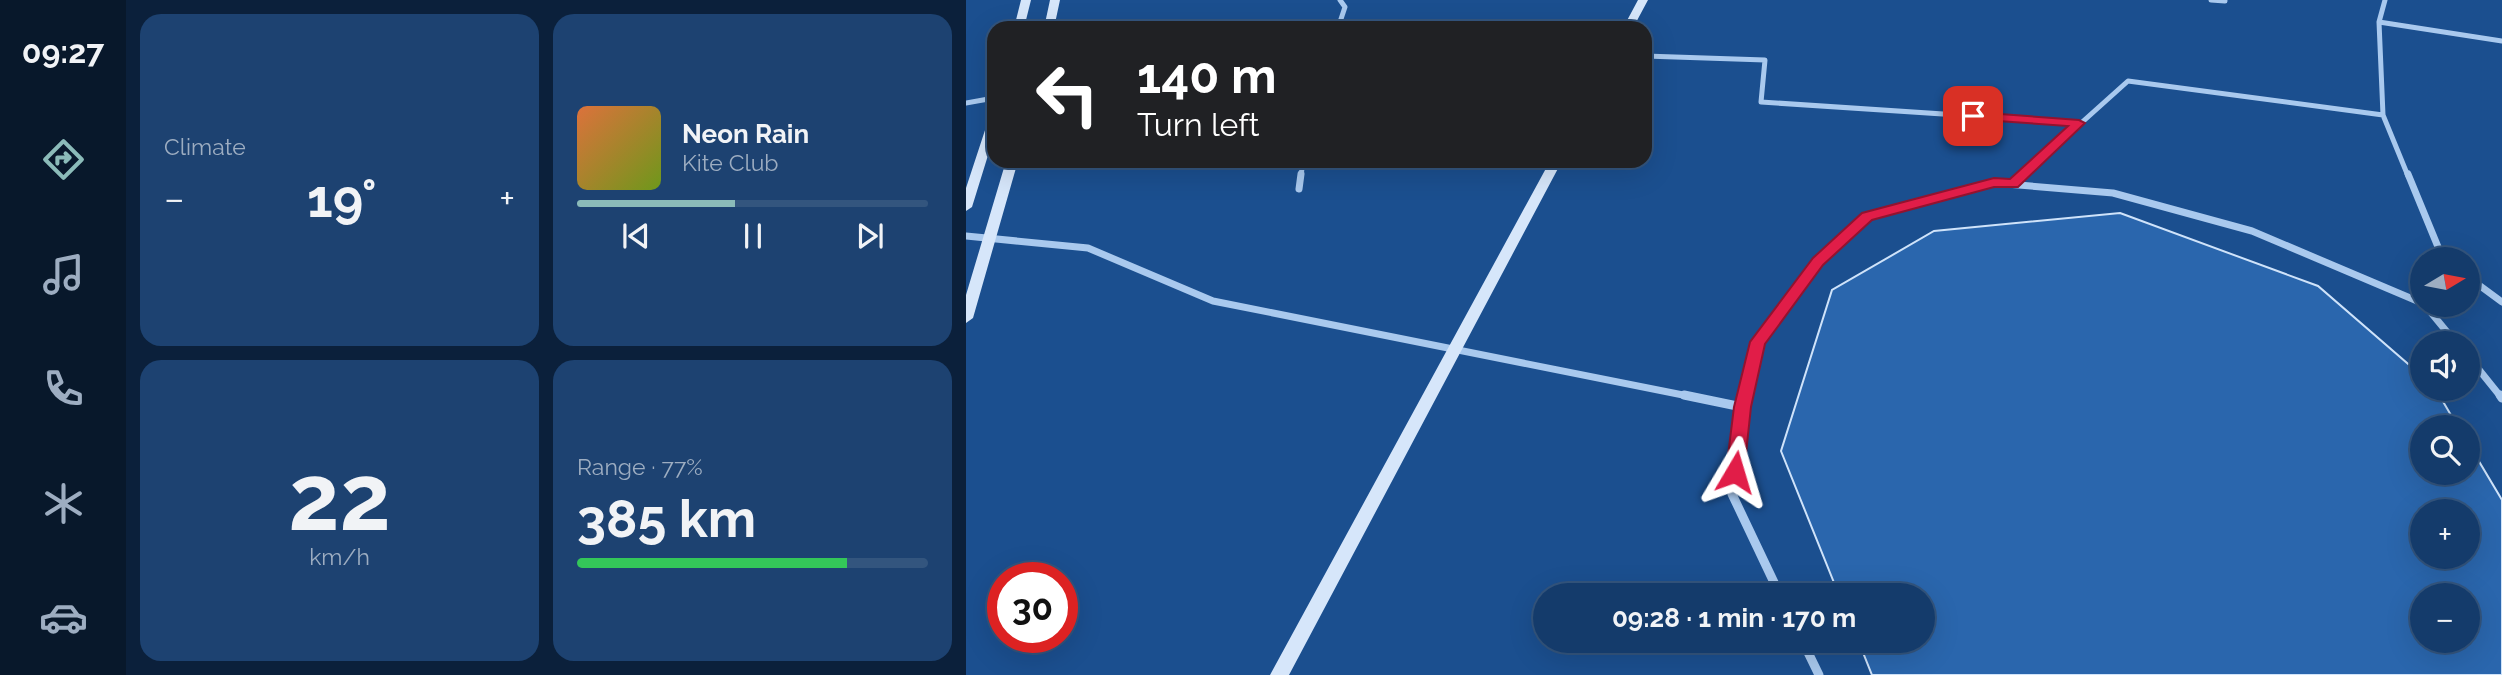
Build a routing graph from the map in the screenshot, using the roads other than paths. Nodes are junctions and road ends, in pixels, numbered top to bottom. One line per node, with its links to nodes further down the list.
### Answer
1 (1026, 0): 8 (street)
2 (1055, 0): 9 (street)
3 (1340, 0): 10 (street)
4 (1643, 0): 11 (street)
5 (2211, 0): 7 (street)
6 (2385, 0): 12 (street)
7 (2225, 1)
8 (1021, 21)
9 (1050, 21)
10 (1340, 21)
11 (1631, 21)
12 (2379, 22): 13 (street); 17 (street)
13 (2502, 41)
14 (1652, 56): 18 (street)
15 (987, 99): 16 (street)
16 (966, 103)
17 (2384, 115): 18 (street); 28 (street)
18 (2079, 123): 23 (street)
19 (987, 140): 25 (street)
20 (1010, 168): 27 (street)
21 (1302, 168): 24 (street)
22 (1552, 168): 35 (street)
23 (2013, 184): 30 (street); 38 (street)
24 (1299, 189)
25 (966, 208)
26 (966, 236): 27 (street)
27 (988, 237): 33 (street); 35 (street)
28 (2438, 247)
29 (2480, 286): 31 (street)
30 (2410, 298)
31 (2502, 302)
32 (2434, 317): 34 (street)
33 (966, 318)
34 (2446, 331)
35 (1455, 349): 38 (street); 41 (street)
36 (2480, 371): 37 (street)
37 (2502, 398)
38 (1742, 407): 39 (street)
39 (1774, 583)
40 (1808, 653): 42 (street)
41 (1279, 675)
42 (1819, 675)

